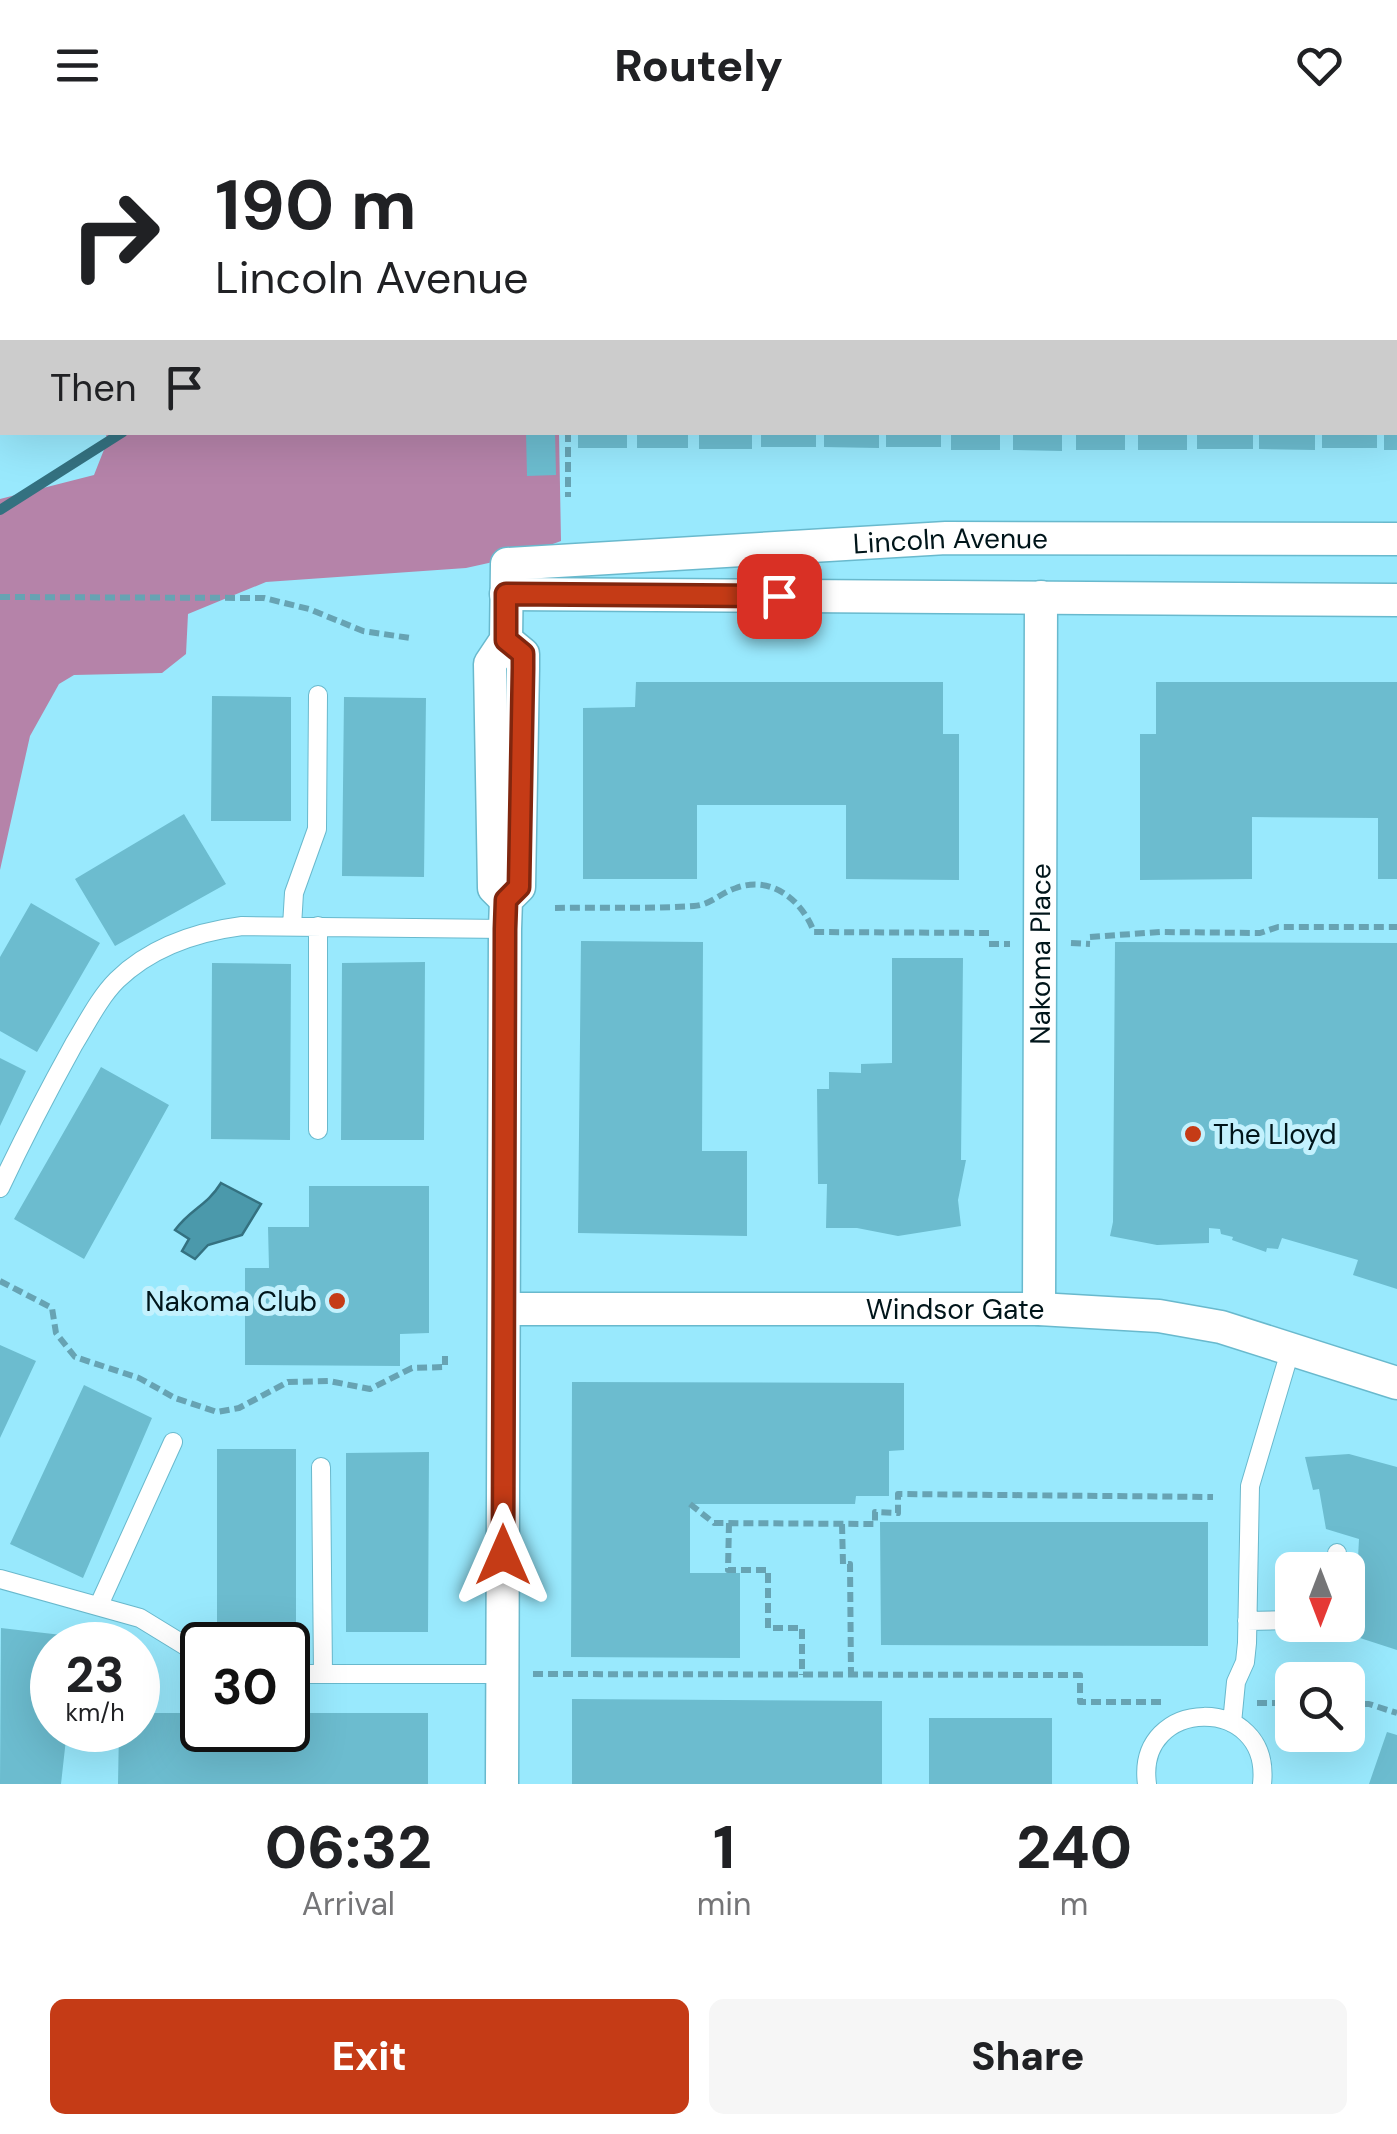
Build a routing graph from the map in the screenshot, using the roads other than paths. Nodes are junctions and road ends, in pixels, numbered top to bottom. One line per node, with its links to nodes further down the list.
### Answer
1 (1397, 539): 2 (street, Lincoln Avenue)
2 (507, 579): 3 (street, Lincoln Avenue); 6 (street)
3 (1040, 597): 4 (street, Lincoln Avenue); 12 (street, Nakoma Place)
4 (1397, 600)
5 (318, 696): 7 (lane)
6 (505, 914): 8 (lane); 11 (street)
7 (292, 926): 8 (lane); 10 (lane)
8 (318, 926): 9 (lane)
9 (318, 1130)
10 (0, 1188)
11 (505, 1309): 12 (street, Windsor Gate); 24 (street)
12 (1039, 1310): 13 (street, Windsor Gate)
13 (1291, 1348): 14 (street, Windsor Gate); 20 (lane)
14 (1397, 1383)
15 (173, 1442): 18 (lane)
16 (321, 1467): 23 (lane)
17 (0, 1579): 18 (lane)
18 (99, 1605): 21 (lane)
19 (1275, 1620): 20 (lane)
20 (1247, 1621): 25 (lane)
21 (180, 1643)
22 (310, 1674): 23 (lane)
23 (323, 1674): 24 (lane)
24 (502, 1674): 26 (street)
25 (1232, 1722): 27 (lane); 28 (lane)
26 (502, 1784)
27 (1147, 1784)
28 (1262, 1784)

